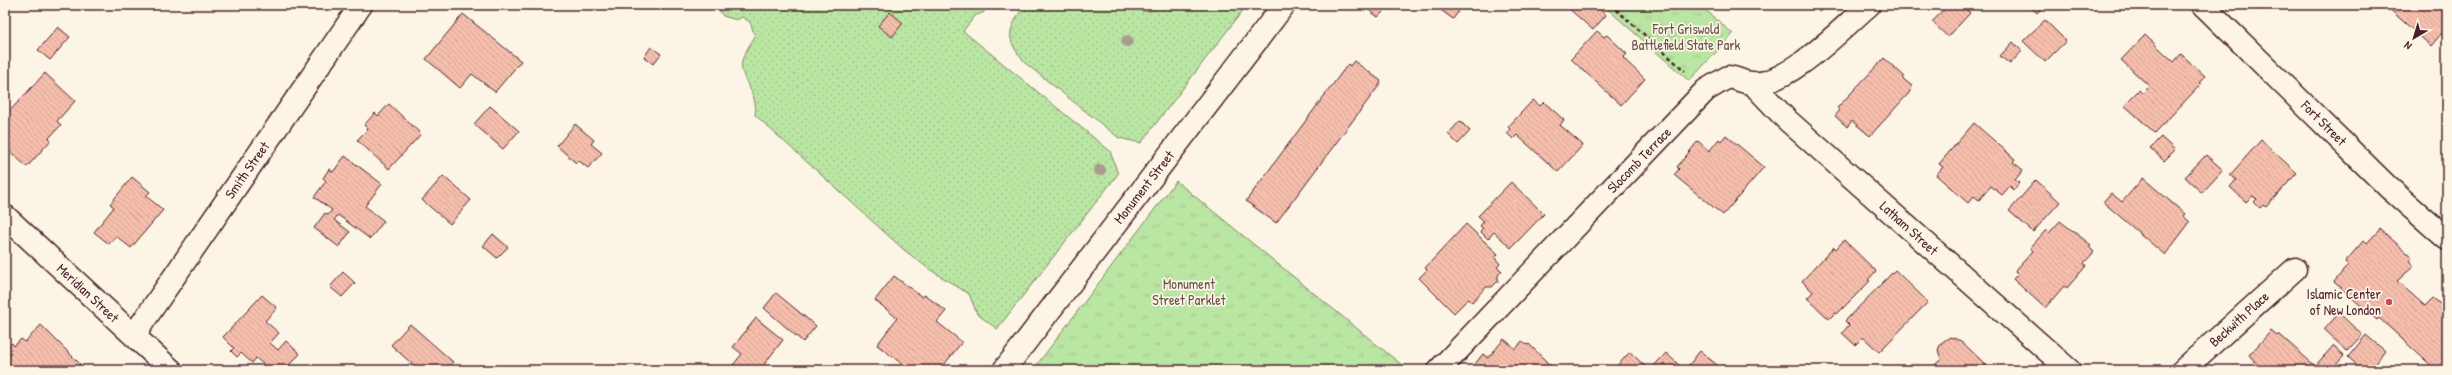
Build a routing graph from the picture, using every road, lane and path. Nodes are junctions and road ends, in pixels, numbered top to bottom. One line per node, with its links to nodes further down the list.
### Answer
1 (361, 5): 11 (street, Smith Street)
2 (1284, 5): 13 (street, Monument Street)
3 (1611, 5): 7 (path)
4 (1868, 5): 6 (street, Slocomb Terrace)
5 (2203, 5): 9 (street, Fort Street)
6 (1752, 83): 7 (street, Slocomb Terrace); 15 (street, Latham Street)
7 (1706, 90): 14 (street, Slocomb Terrace)
8 (5, 216): 11 (street, Meridian Street)
9 (2447, 239)
10 (2295, 269): 16 (street, Beckwith Place)
11 (134, 335): 12 (street, Meridian Street)
12 (171, 370)
13 (1004, 370)
14 (1439, 370)
15 (2069, 370)
16 (2183, 370)

